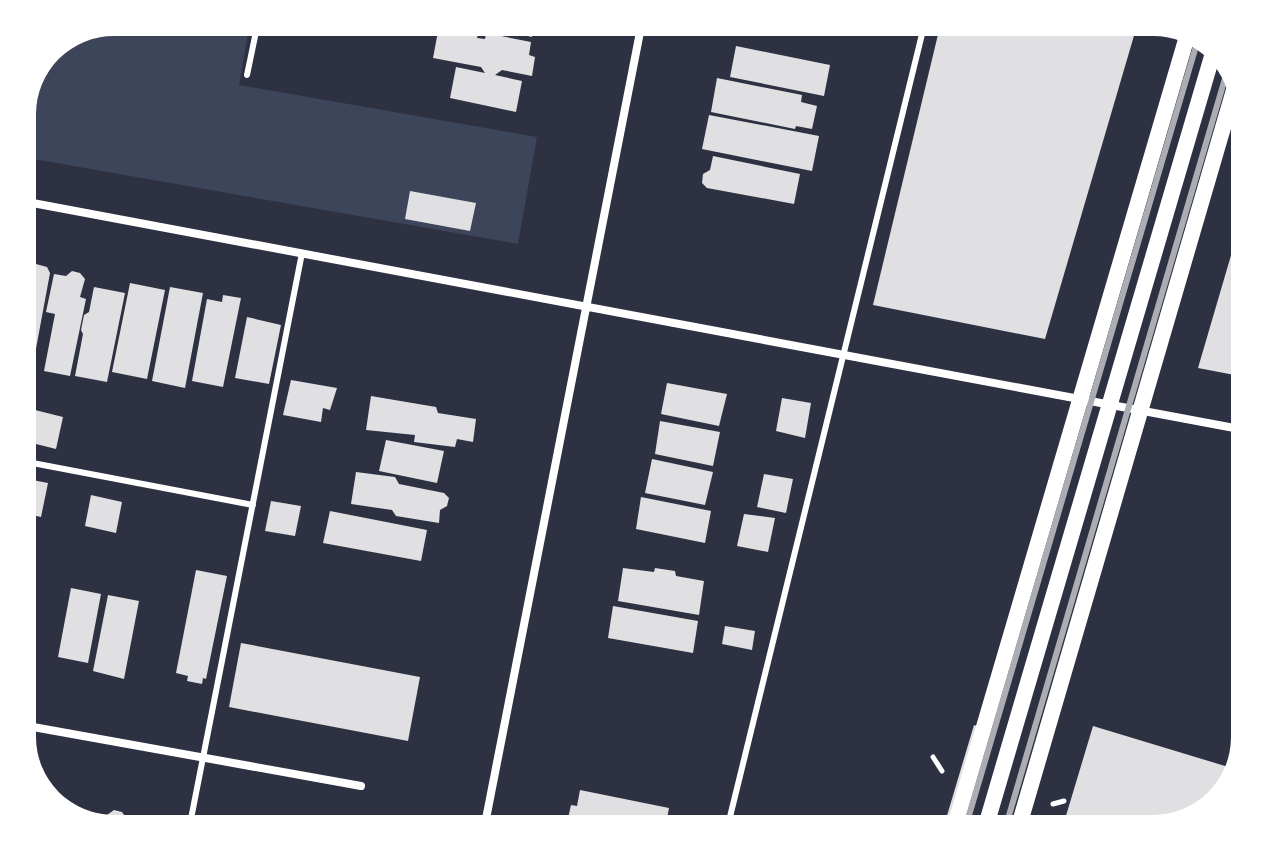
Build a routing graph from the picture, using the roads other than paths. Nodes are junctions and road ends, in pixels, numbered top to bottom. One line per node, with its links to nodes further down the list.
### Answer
1 (255, 36): 6 (lane)
2 (639, 36): 10 (street)
3 (922, 36): 11 (lane)
4 (1185, 43): 12 (main road)
5 (1211, 62): 13 (main road)
6 (247, 75)
7 (1230, 104): 14 (main road)
8 (36, 204): 9 (street)
9 (302, 253): 10 (street); 17 (lane)
10 (586, 307): 11 (street); 22 (street)
11 (844, 355): 12 (street); 23 (lane)
12 (1081, 399): 13 (street); 24 (main road)
13 (1110, 405): 14 (street); 25 (main road)
14 (1141, 410): 15 (street); 26 (main road)
15 (1231, 427)
16 (36, 464): 17 (lane)
17 (253, 505): 19 (lane)
18 (36, 728): 19 (street)
19 (204, 758): 20 (street); 21 (lane)
20 (361, 786)
21 (192, 815)
22 (487, 815)
23 (730, 815)
24 (958, 815)
25 (989, 815)
26 (1022, 815)

